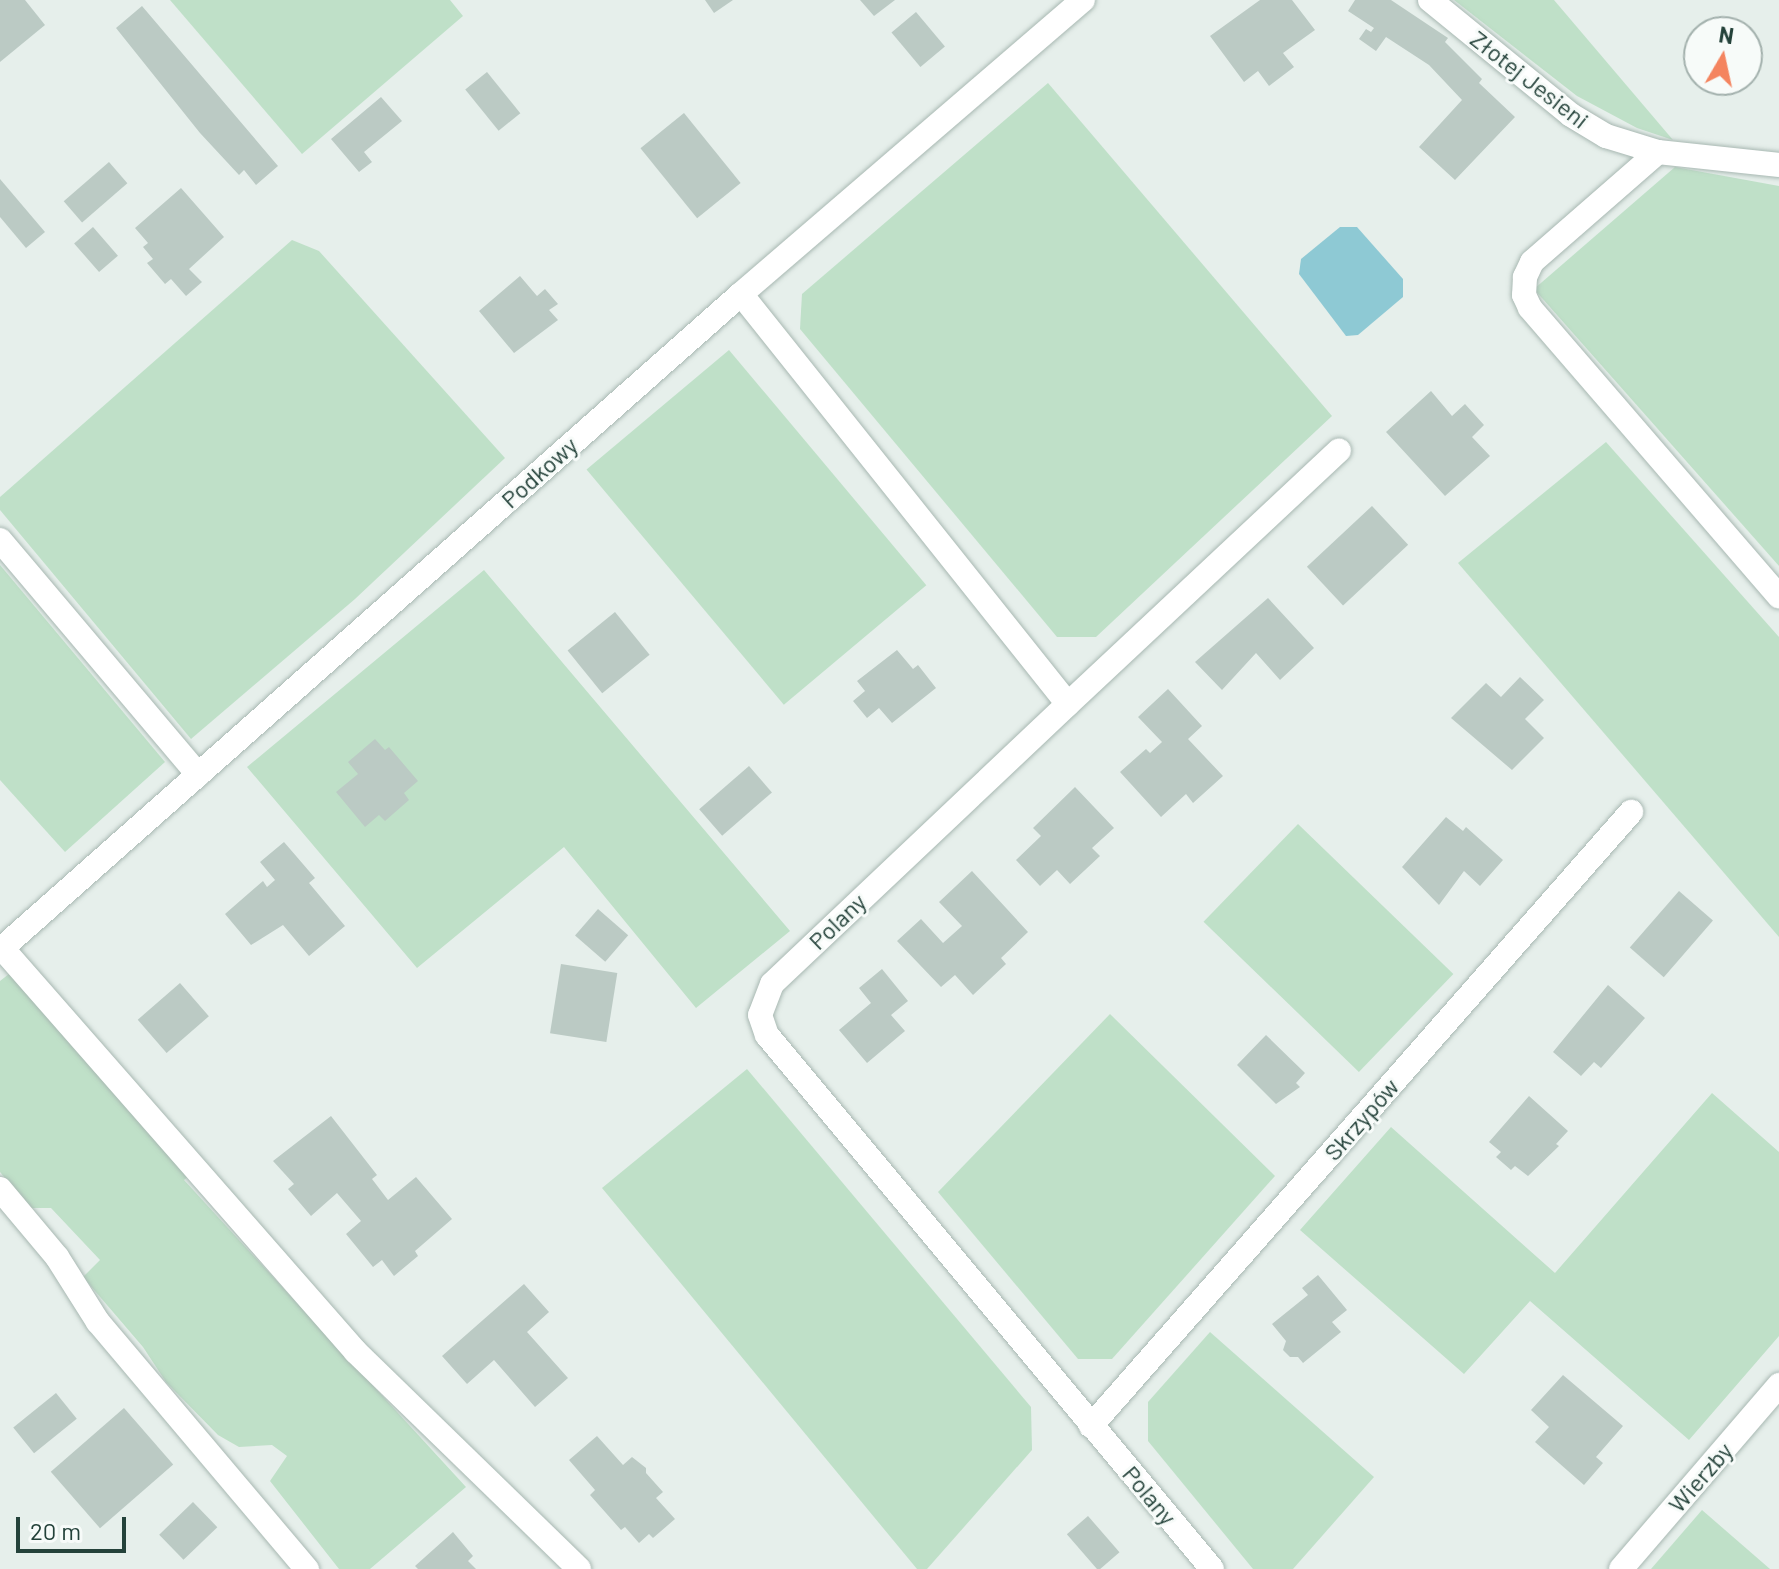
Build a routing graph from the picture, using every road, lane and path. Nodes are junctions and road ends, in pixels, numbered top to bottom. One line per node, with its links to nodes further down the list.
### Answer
1 (1083, 0): 5 (street, Podkowy)
2 (1430, 0): 3 (street, Złotej Jesieni)
3 (1658, 152): 4 (street, Złotej Jesieni); 8 (street)
4 (1779, 165)
5 (741, 294): 9 (street); 10 (street, Podkowy)
6 (1339, 450): 9 (street, Polany)
7 (0, 540): 10 (street)
8 (1779, 596)
9 (1068, 704): 15 (street, Polany)
10 (198, 774): 12 (street, Podkowy)
11 (1631, 812): 15 (street, Skrzypów)
12 (1, 949): 17 (street)
13 (0, 1189): 16 (street)
14 (1779, 1385): 19 (street, Wierzby)
15 (1091, 1426): 18 (street, Polany)
16 (307, 1569)
17 (579, 1569)
18 (1212, 1569)
19 (1621, 1569)

